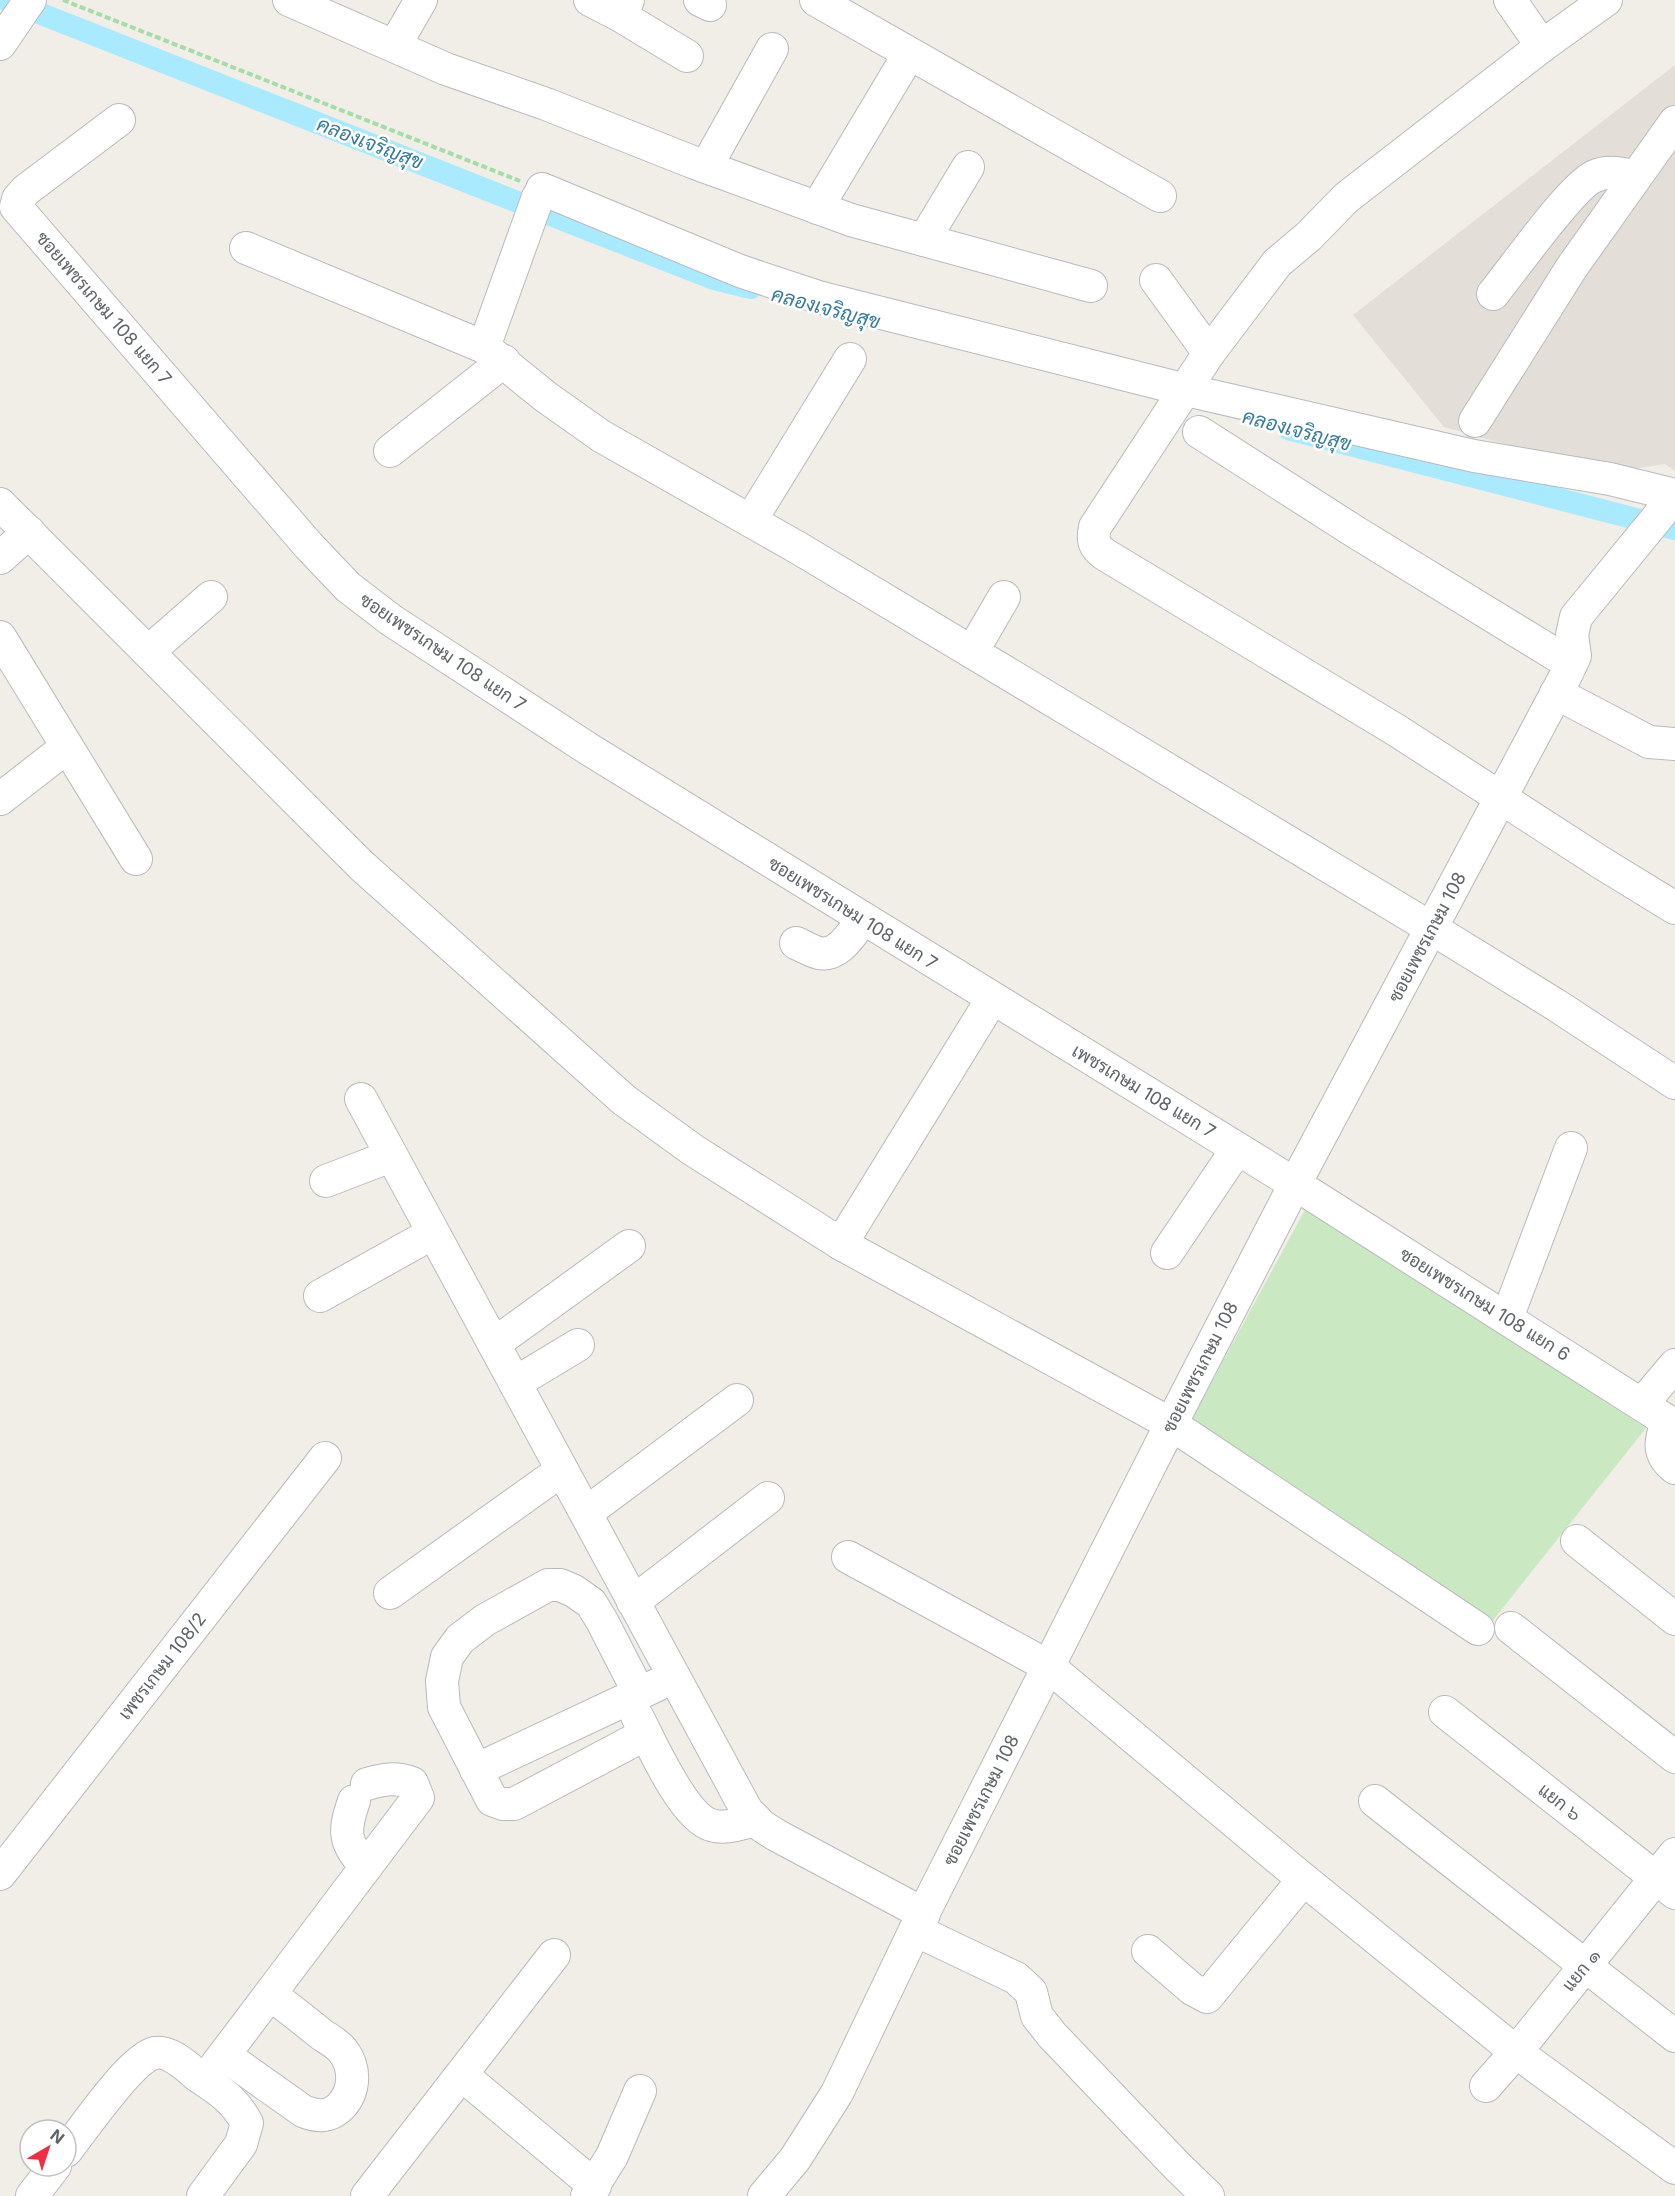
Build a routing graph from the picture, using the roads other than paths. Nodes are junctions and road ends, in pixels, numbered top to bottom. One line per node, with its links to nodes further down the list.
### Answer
1 (290, 0): 8 (street)
2 (421, 0): 8 (street)
3 (590, 0): 7 (street)
4 (816, 0): 11 (street)
5 (1510, 0): 9 (street)
6 (1606, 0): 9 (street)
7 (624, 8): 12 (street)
8 (395, 45): 15 (street)
9 (1542, 46): 25 (street)
10 (772, 49): 15 (street)
11 (909, 54): 18 (street); 19 (street)
12 (687, 56)
13 (119, 120): 50 (street, ซอยเพชรเกษม 108 แยก 7)
14 (1675, 122): 17 (street)
15 (706, 167): 19 (street)
16 (968, 167): 20 (street)
17 (1636, 176): 24 (street); 29 (street)
18 (1160, 195)
19 (817, 208): 20 (street)
20 (924, 240): 23 (street)
21 (246, 248): 26 (street)
22 (1156, 280): 25 (street)
23 (1091, 286)
24 (1493, 294)
25 (1209, 353): 28 (street)
26 (494, 354): 28 (street); 31 (street); 34 (street)
27 (850, 359): 34 (street)
28 (1183, 394): 32 (street); 46 (street)
29 (1474, 421)
30 (1199, 432): 42 (street)
31 (390, 451)
32 (1673, 498): 42 (street, ซอยเพชรเกษม 108)
33 (0, 504): 35 (street)
34 (751, 520): 41 (street)
35 (28, 532): 36 (street); 40 (street)
36 (0, 558)
37 (211, 597): 40 (street)
38 (1004, 597): 41 (street)
39 (0, 637): 45 (street)
40 (148, 652): 62 (street)
41 (972, 652): 51 (street)
42 (1571, 664): 43 (street, ซอยเพชรเกษม 108)
43 (1556, 693): 44 (street); 46 (street, ซอยเพชรเกษม 108)
44 (1675, 744)
45 (67, 747): 47 (street); 48 (street)
46 (1501, 798): 49 (street); 51 (street, ซอยเพชรเกษม 108)
47 (0, 799)
48 (136, 859)
49 (1675, 908)
50 (863, 919): 52 (street); 53 (street, ซอยเพชรเกษม 108 แยก 7)
51 (1431, 928): 54 (street); 60 (street, ซอยเพชรเกษม 108)
52 (796, 943)
53 (992, 999): 57 (street, เพชรเกษม 108 แยก 7); 62 (street)
54 (1675, 1083)
55 (361, 1099): 58 (street)
56 (1571, 1148): 66 (street)
57 (1238, 1149): 60 (street, เพชรเกษม 108 แยก 7); 64 (street)
58 (392, 1156): 59 (street); 61 (street)
59 (326, 1181)
60 (1295, 1184): 66 (street, ซอยเพชรเกษม 108 แยก 6); 73 (street, ซอยเพชรเกษม 108)
61 (433, 1233): 65 (street); 67 (street)
62 (841, 1244): 73 (street)
63 (629, 1246): 67 (street)
64 (1167, 1253)
65 (320, 1296)
66 (1507, 1318): 72 (street, ซอยเพชรเกษม 108 แยก 6)
67 (494, 1344): 70 (street)
68 (578, 1345): 70 (street)
69 (1675, 1365): 72 (street)
70 (515, 1383): 77 (street)
71 (737, 1400): 79 (street)
72 (1642, 1404): 74 (street, ซอยเพชรเกษม 108 แยก 6)
73 (1171, 1424): 86 (street); 87 (street, ซอยเพชรเกษม 108)
74 (1671, 1424): 76 (street)
75 (325, 1458): 98 (street, เพชรเกษม 108/2)
76 (1675, 1468)
77 (562, 1470): 79 (street); 82 (street)
78 (768, 1498): 83 (street)
79 (586, 1513): 83 (street)
80 (1577, 1541): 84 (street)
81 (848, 1557): 87 (street)
82 (390, 1593)
83 (633, 1602): 88 (street)
84 (1675, 1618)
85 (1511, 1628): 92 (street)
86 (1478, 1629)
87 (1048, 1666): 99 (street); 101 (street, ซอยเพชรเกษม 108)
88 (674, 1677): 89 (street); 95 (street)
89 (634, 1696): 91 (street); 93 (street); 93 (street)
90 (1445, 1712): 100 (street, แยก ๖)
91 (646, 1734): 93 (street); 95 (street)
92 (1675, 1757)
93 (476, 1770)
94 (1375, 1801): 104 (street)
95 (756, 1820): 101 (street)
96 (1675, 1854): 100 (street, แยก ๑)
97 (366, 1867): 97 (street); 105 (street)
98 (0, 1874)
99 (1303, 1880): 102 (street); 107 (street)
100 (1666, 1886): 104 (street, แยก ๑)
101 (920, 1922): 120 (street, ซอยเพชรเกษม 108); 121 (street)
102 (1148, 1951)
103 (554, 1955): 109 (street)
104 (1584, 1966): 106 (street); 107 (street, แยก ๑)
105 (270, 1994): 108 (street); 108 (street)
106 (1675, 2037)
107 (1516, 2052): 111 (street, แยก ๑); 114 (street)
108 (224, 2055): 110 (street)
109 (462, 2075): 116 (street); 117 (street)
110 (205, 2080): 113 (street); 119 (street)
111 (1486, 2086)
112 (640, 2091): 117 (street)
113 (78, 2135)
114 (1675, 2168)
115 (46, 2178): 118 (street)
116 (384, 2190)
117 (591, 2191)
118 (32, 2196)
119 (202, 2196)
120 (764, 2196)
121 (1208, 2196)

